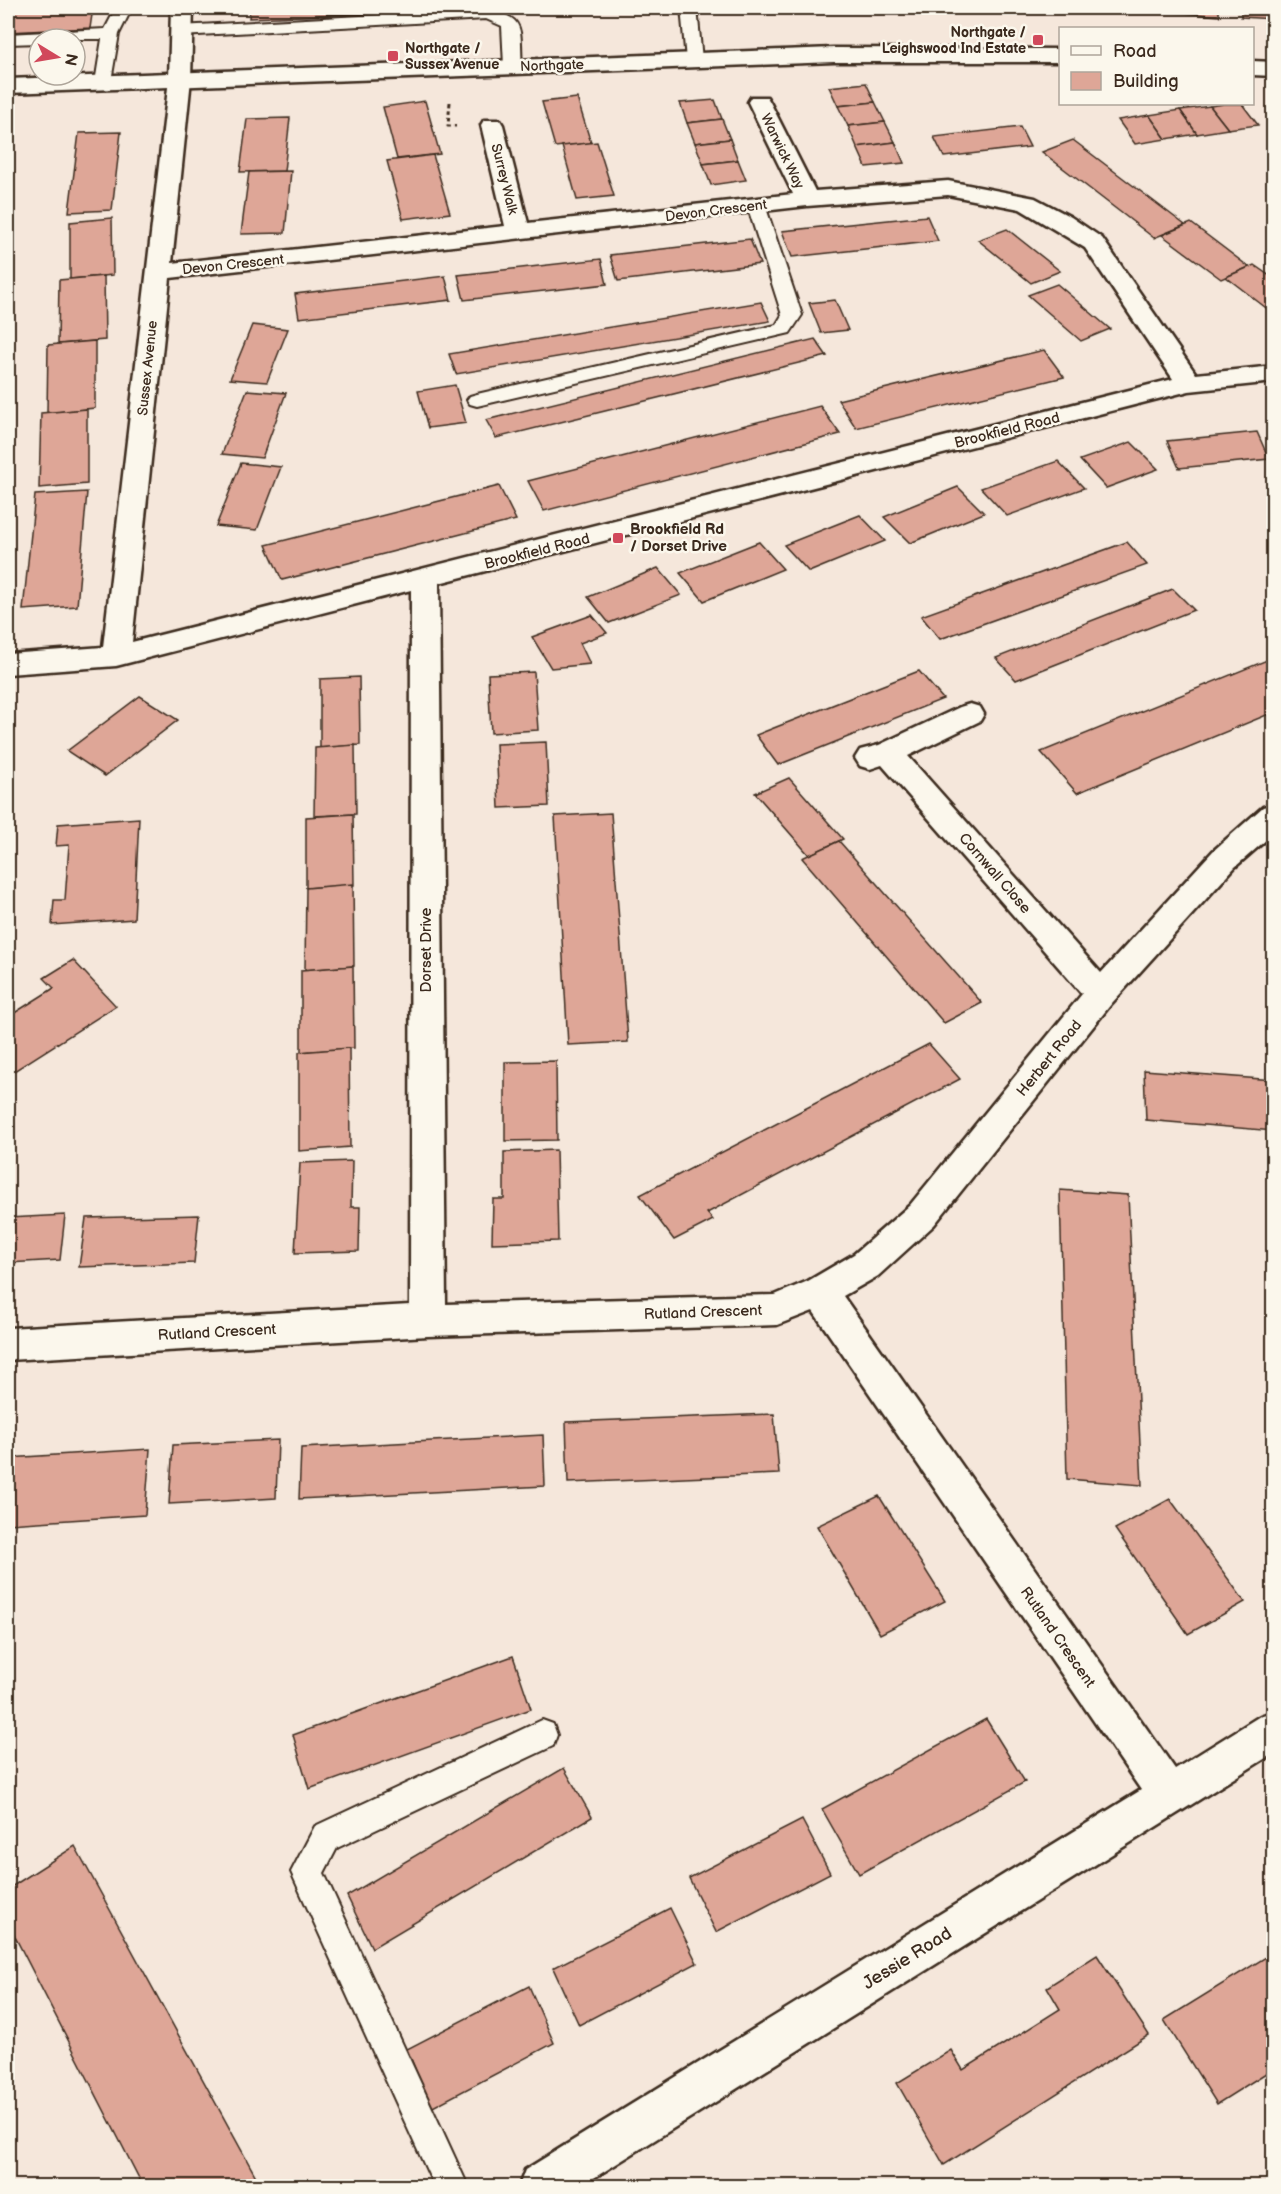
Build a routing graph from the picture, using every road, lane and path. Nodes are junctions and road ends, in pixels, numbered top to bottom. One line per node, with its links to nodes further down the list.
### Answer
1 (124, 8): 5 (lane)
2 (182, 8): 4 (street, Sussex Avenue)
3 (689, 8): 8 (lane)
4 (180, 31): 9 (lane); 12 (street, Sussex Avenue)
5 (111, 34): 6 (lane); 13 (lane)
6 (8, 39)
7 (1059, 56): 8 (street, Northgate)
8 (694, 60): 9 (street, Northgate)
9 (513, 66): 12 (street, Northgate)
10 (1254, 68): 11 (street)
11 (1274, 69)
12 (180, 79): 13 (street, Northgate); 20 (street, Sussex Avenue)
13 (104, 83): 14 (street, Northgate)
14 (8, 86)
15 (759, 102): 17 (street, Warwick Way)
16 (492, 125): 19 (street, Surrey Walk)
17 (807, 199): 18 (street, Devon Crescent); 22 (street, Devon Crescent)
18 (756, 205): 19 (street, Devon Crescent); 23 (lane)
19 (519, 233): 20 (street, Devon Crescent)
20 (157, 272): 25 (street, Sussex Avenue)
21 (1274, 374): 22 (street, Brookfield Road)
22 (1189, 383): 24 (street, Brookfield Road)
23 (477, 400)
24 (425, 579): 25 (street, Brookfield Road); 31 (street, Dorset Drive)
25 (116, 656): 26 (street, Brookfield Road)
26 (8, 664)
27 (970, 714): 29 (street, Cornwall Close)
28 (1274, 815): 29 (street, Herbert Road)
29 (1101, 994): 30 (street, Herbert Road)
30 (820, 1292): 31 (street, Rutland Crescent); 35 (street, Rutland Crescent)
31 (428, 1320): 32 (street, Rutland Crescent)
32 (8, 1344)
33 (1274, 1730): 35 (street, Jessie Road)
34 (542, 1735): 36 (lane)
35 (1167, 1794): 37 (street, Jessie Road)
36 (451, 2187)
37 (541, 2187)

